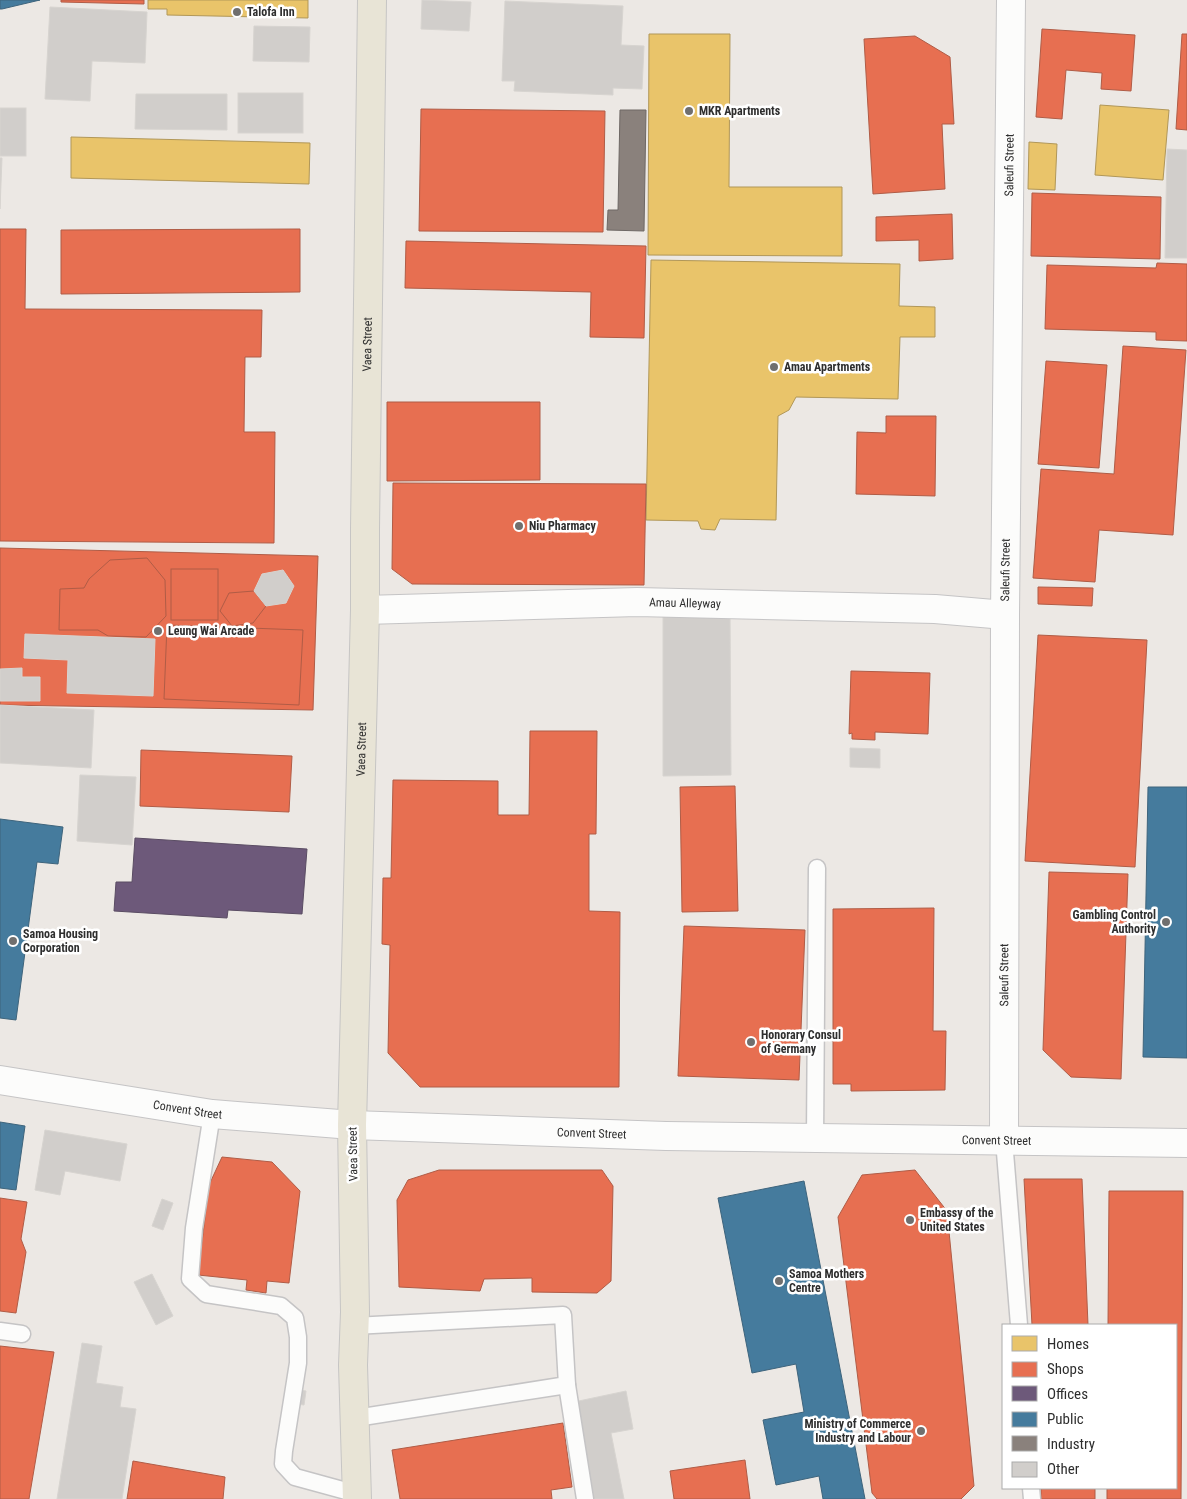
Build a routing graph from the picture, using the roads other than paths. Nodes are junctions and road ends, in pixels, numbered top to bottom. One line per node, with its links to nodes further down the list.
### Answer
1 (372, 0): 3 (main road, Vaea Street)
2 (1011, 0): 4 (main road, Saleufi Street)
3 (365, 610): 4 (main road, Amau Alleyway); 8 (main road, Vaea Street)
4 (1005, 614): 10 (main road, Saleufi Street)
5 (817, 868): 9 (lane)
6 (0, 1080): 7 (main road, Convent Street)
7 (212, 1114): 8 (main road, Convent Street); 18 (lane)
8 (352, 1125): 9 (main road, Convent Street); 13 (main road, Vaea Street)
9 (815, 1138): 10 (main road, Convent Street)
10 (1004, 1140): 11 (main road, Convent Street); 12 (lane)
11 (1187, 1143)
12 (1019, 1324)
13 (354, 1326): 16 (lane); 17 (main road, Vaea Street)
14 (0, 1331): 15 (lane)
15 (22, 1334)
16 (566, 1385): 17 (lane); 19 (lane)
17 (356, 1418): 18 (main road, Vaea Street)
18 (357, 1497)
19 (585, 1499)

